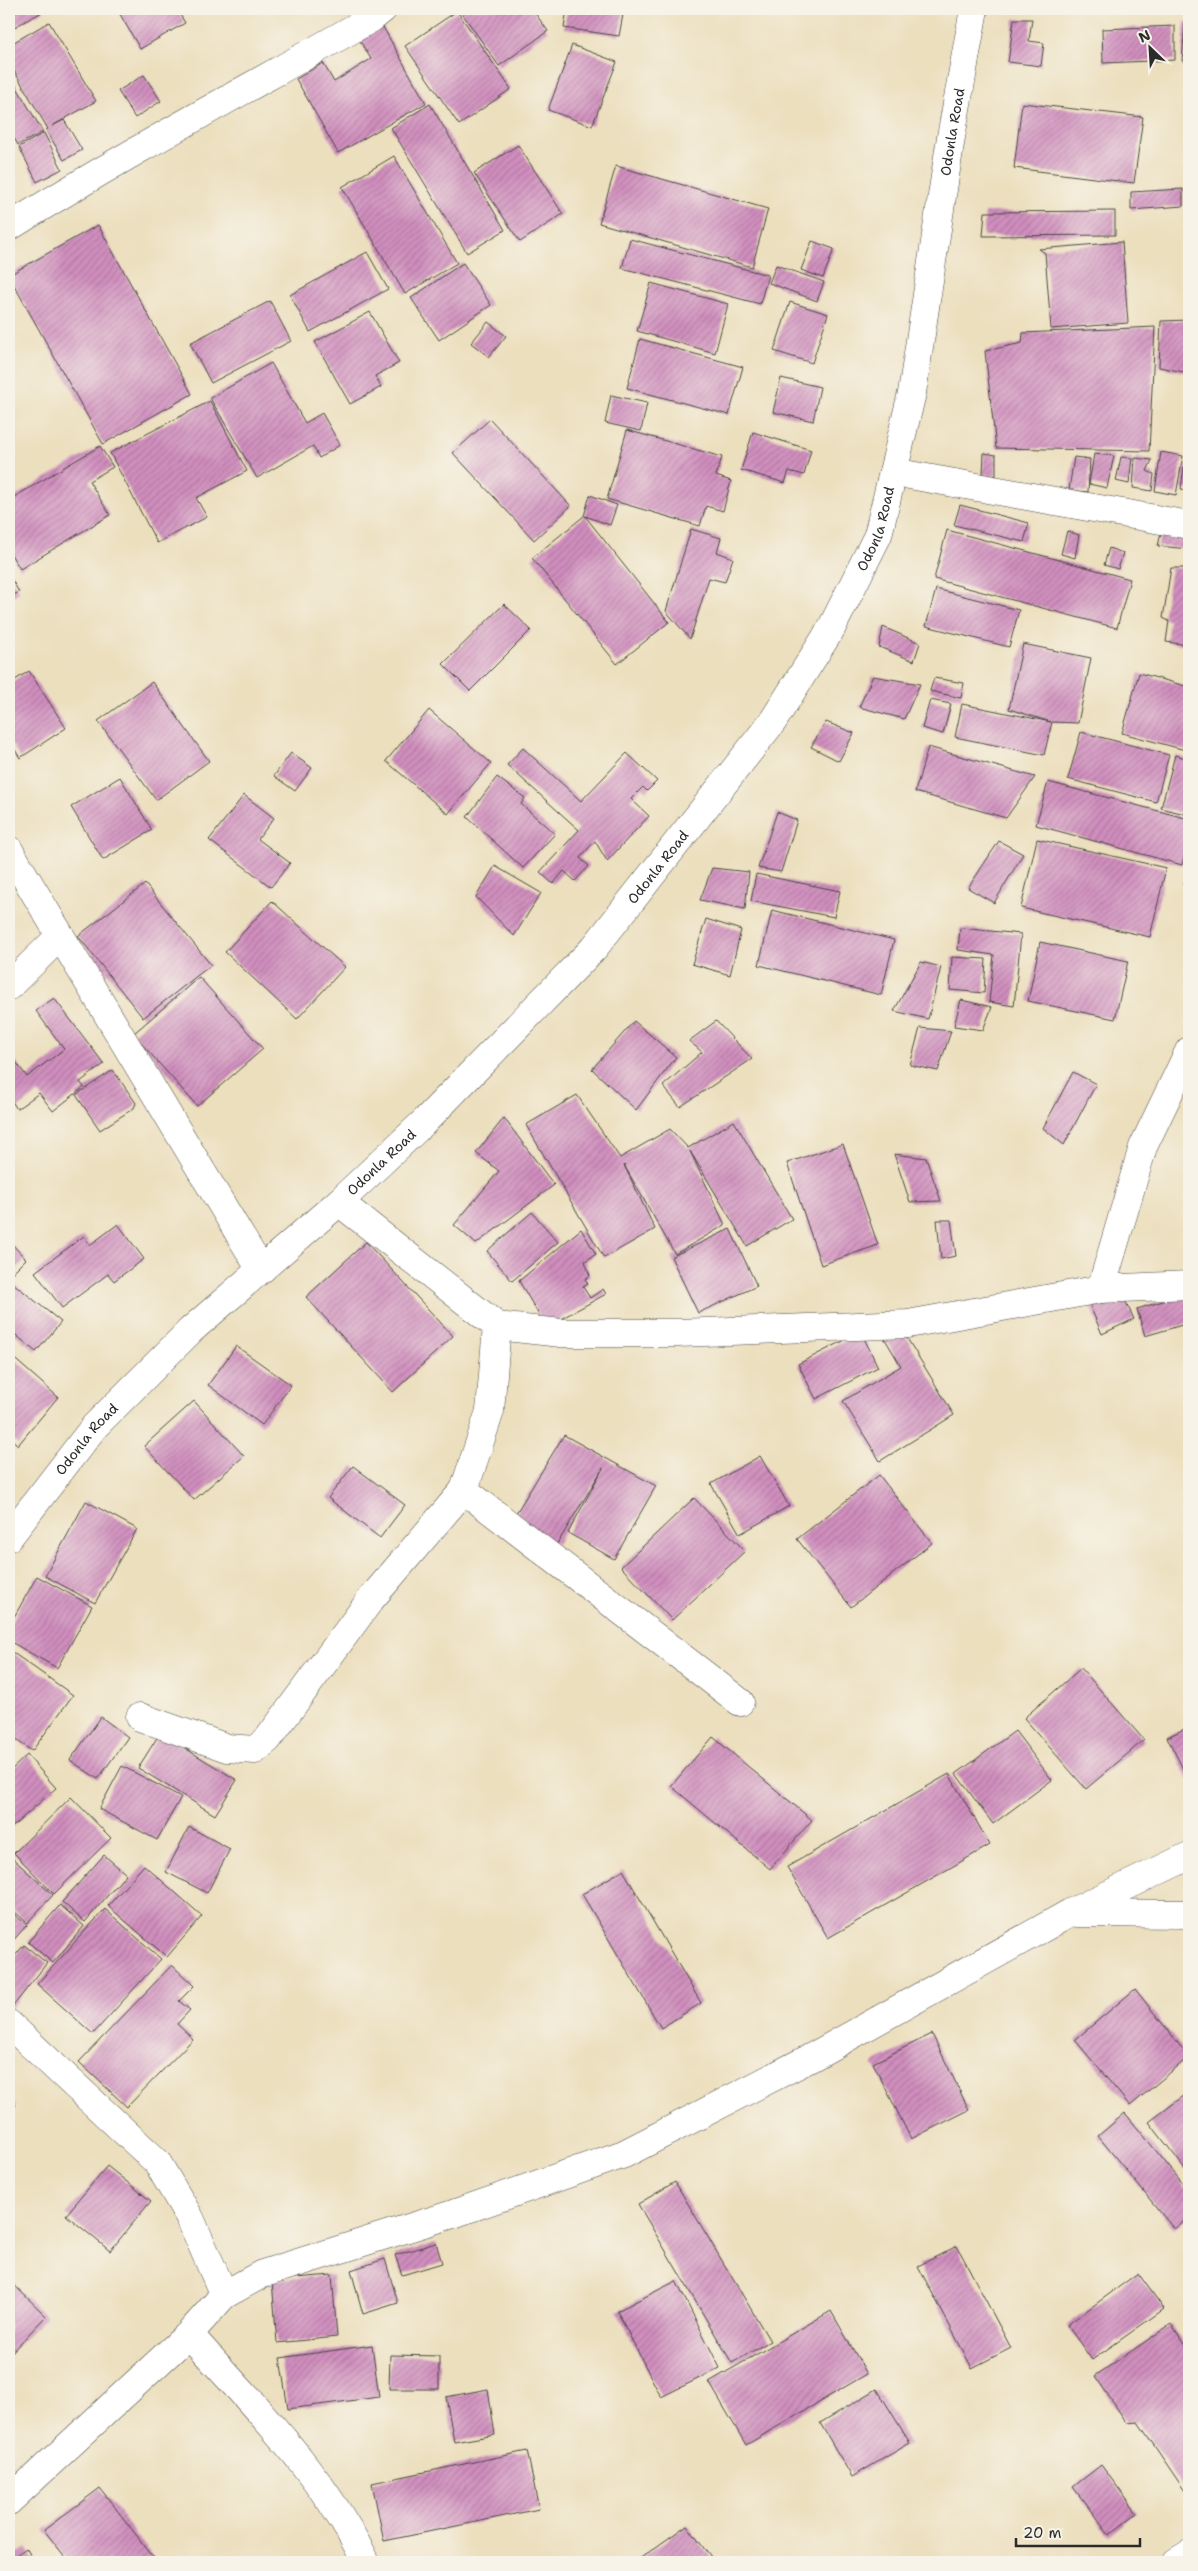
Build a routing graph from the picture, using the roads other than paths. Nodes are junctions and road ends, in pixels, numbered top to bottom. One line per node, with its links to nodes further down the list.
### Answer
1 (384, 9): 3 (street)
2 (974, 9): 4 (street, Odonla Road)
3 (9, 227)
4 (893, 472): 5 (street); 10 (street, Odonla Road)
5 (1189, 525)
6 (9, 850): 7 (street)
7 (60, 936): 8 (street); 11 (street)
8 (9, 986)
9 (1189, 1051): 13 (street)
10 (339, 1202): 11 (street, Odonla Road); 14 (street)
11 (261, 1270): 16 (street, Odonla Road)
12 (1189, 1285): 13 (street)
13 (1101, 1289): 14 (street)
14 (497, 1326): 15 (street)
15 (464, 1490): 17 (street); 18 (street)
16 (9, 1537)
17 (740, 1702)
18 (140, 1717)
19 (1189, 1856): 20 (street)
20 (1070, 1912): 21 (street); 23 (street)
21 (1189, 1914)
22 (9, 2024): 23 (street)
23 (224, 2295): 24 (street)
24 (189, 2334): 25 (street); 27 (street)
25 (9, 2501)
26 (1189, 2554): 28 (street)
27 (366, 2562)
28 (1176, 2562)

